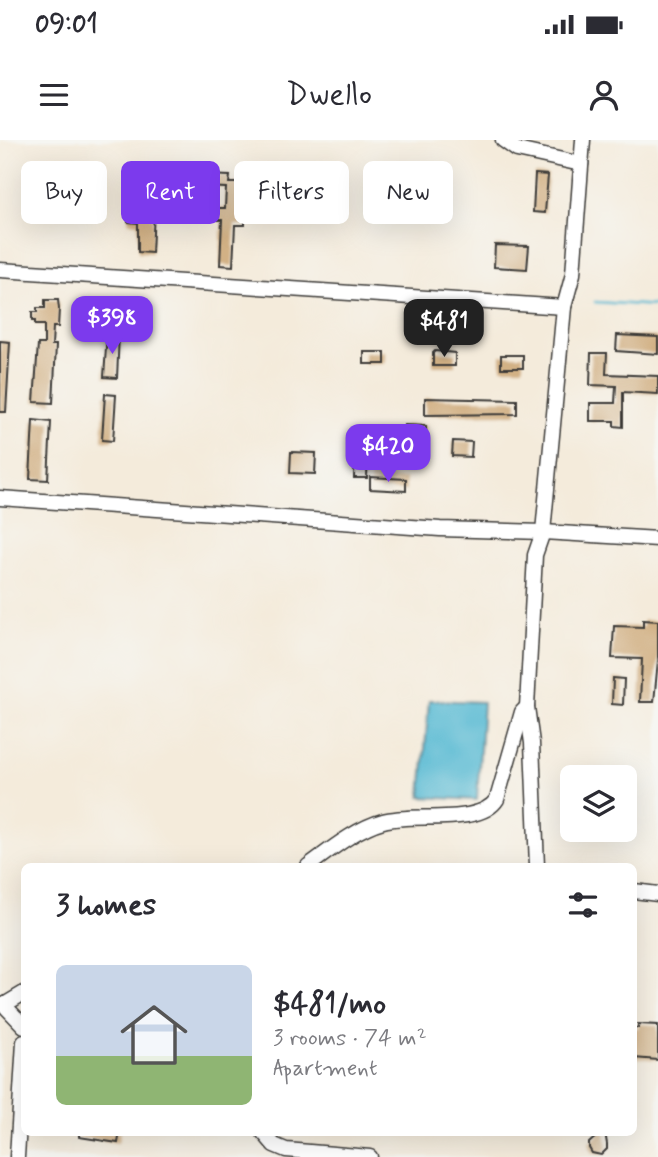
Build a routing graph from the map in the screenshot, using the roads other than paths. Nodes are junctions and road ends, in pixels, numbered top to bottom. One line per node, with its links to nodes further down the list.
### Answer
1 (503, 140): 3 (street)
2 (583, 140): 3 (street)
3 (581, 164): 5 (street)
4 (0, 270): 5 (street)
5 (564, 307): 7 (street)
6 (0, 498): 7 (street)
7 (543, 532): 8 (street); 9 (street)
8 (658, 539)
9 (527, 707): 10 (street); 11 (street)
10 (313, 863)
11 (537, 863)
12 (637, 891): 13 (street)
13 (658, 894)
14 (21, 995): 15 (street)
15 (2, 1005): 16 (street)
16 (21, 1023)
17 (21, 1091): 19 (street)
18 (266, 1136): 20 (street)
19 (17, 1157)
20 (370, 1157)

